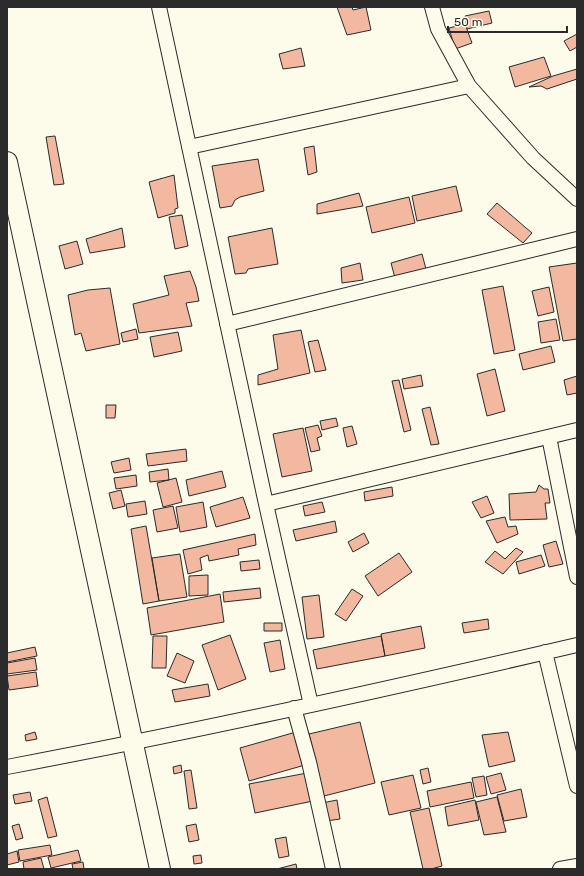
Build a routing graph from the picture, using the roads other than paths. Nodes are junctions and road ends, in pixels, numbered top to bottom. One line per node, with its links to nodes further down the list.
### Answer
1 (159, 7): 4 (street)
2 (432, 7): 3 (street)
3 (469, 86): 4 (street); 6 (street)
4 (189, 147): 8 (street)
5 (7, 162): 17 (street)
6 (577, 199)
7 (577, 239): 8 (street)
8 (227, 324): 11 (street)
9 (577, 430): 10 (street)
10 (549, 437): 11 (street); 12 (street)
11 (266, 504): 15 (street)
12 (577, 577)
13 (577, 645): 14 (street)
14 (545, 652): 15 (street); 19 (street)
15 (311, 705): 16 (street)
16 (294, 708): 17 (street); 22 (street)
17 (133, 743): 18 (street); 21 (street)
18 (7, 767)
19 (577, 786)
20 (577, 866): 23 (street)
21 (160, 869)
22 (333, 869)
23 (560, 869)

